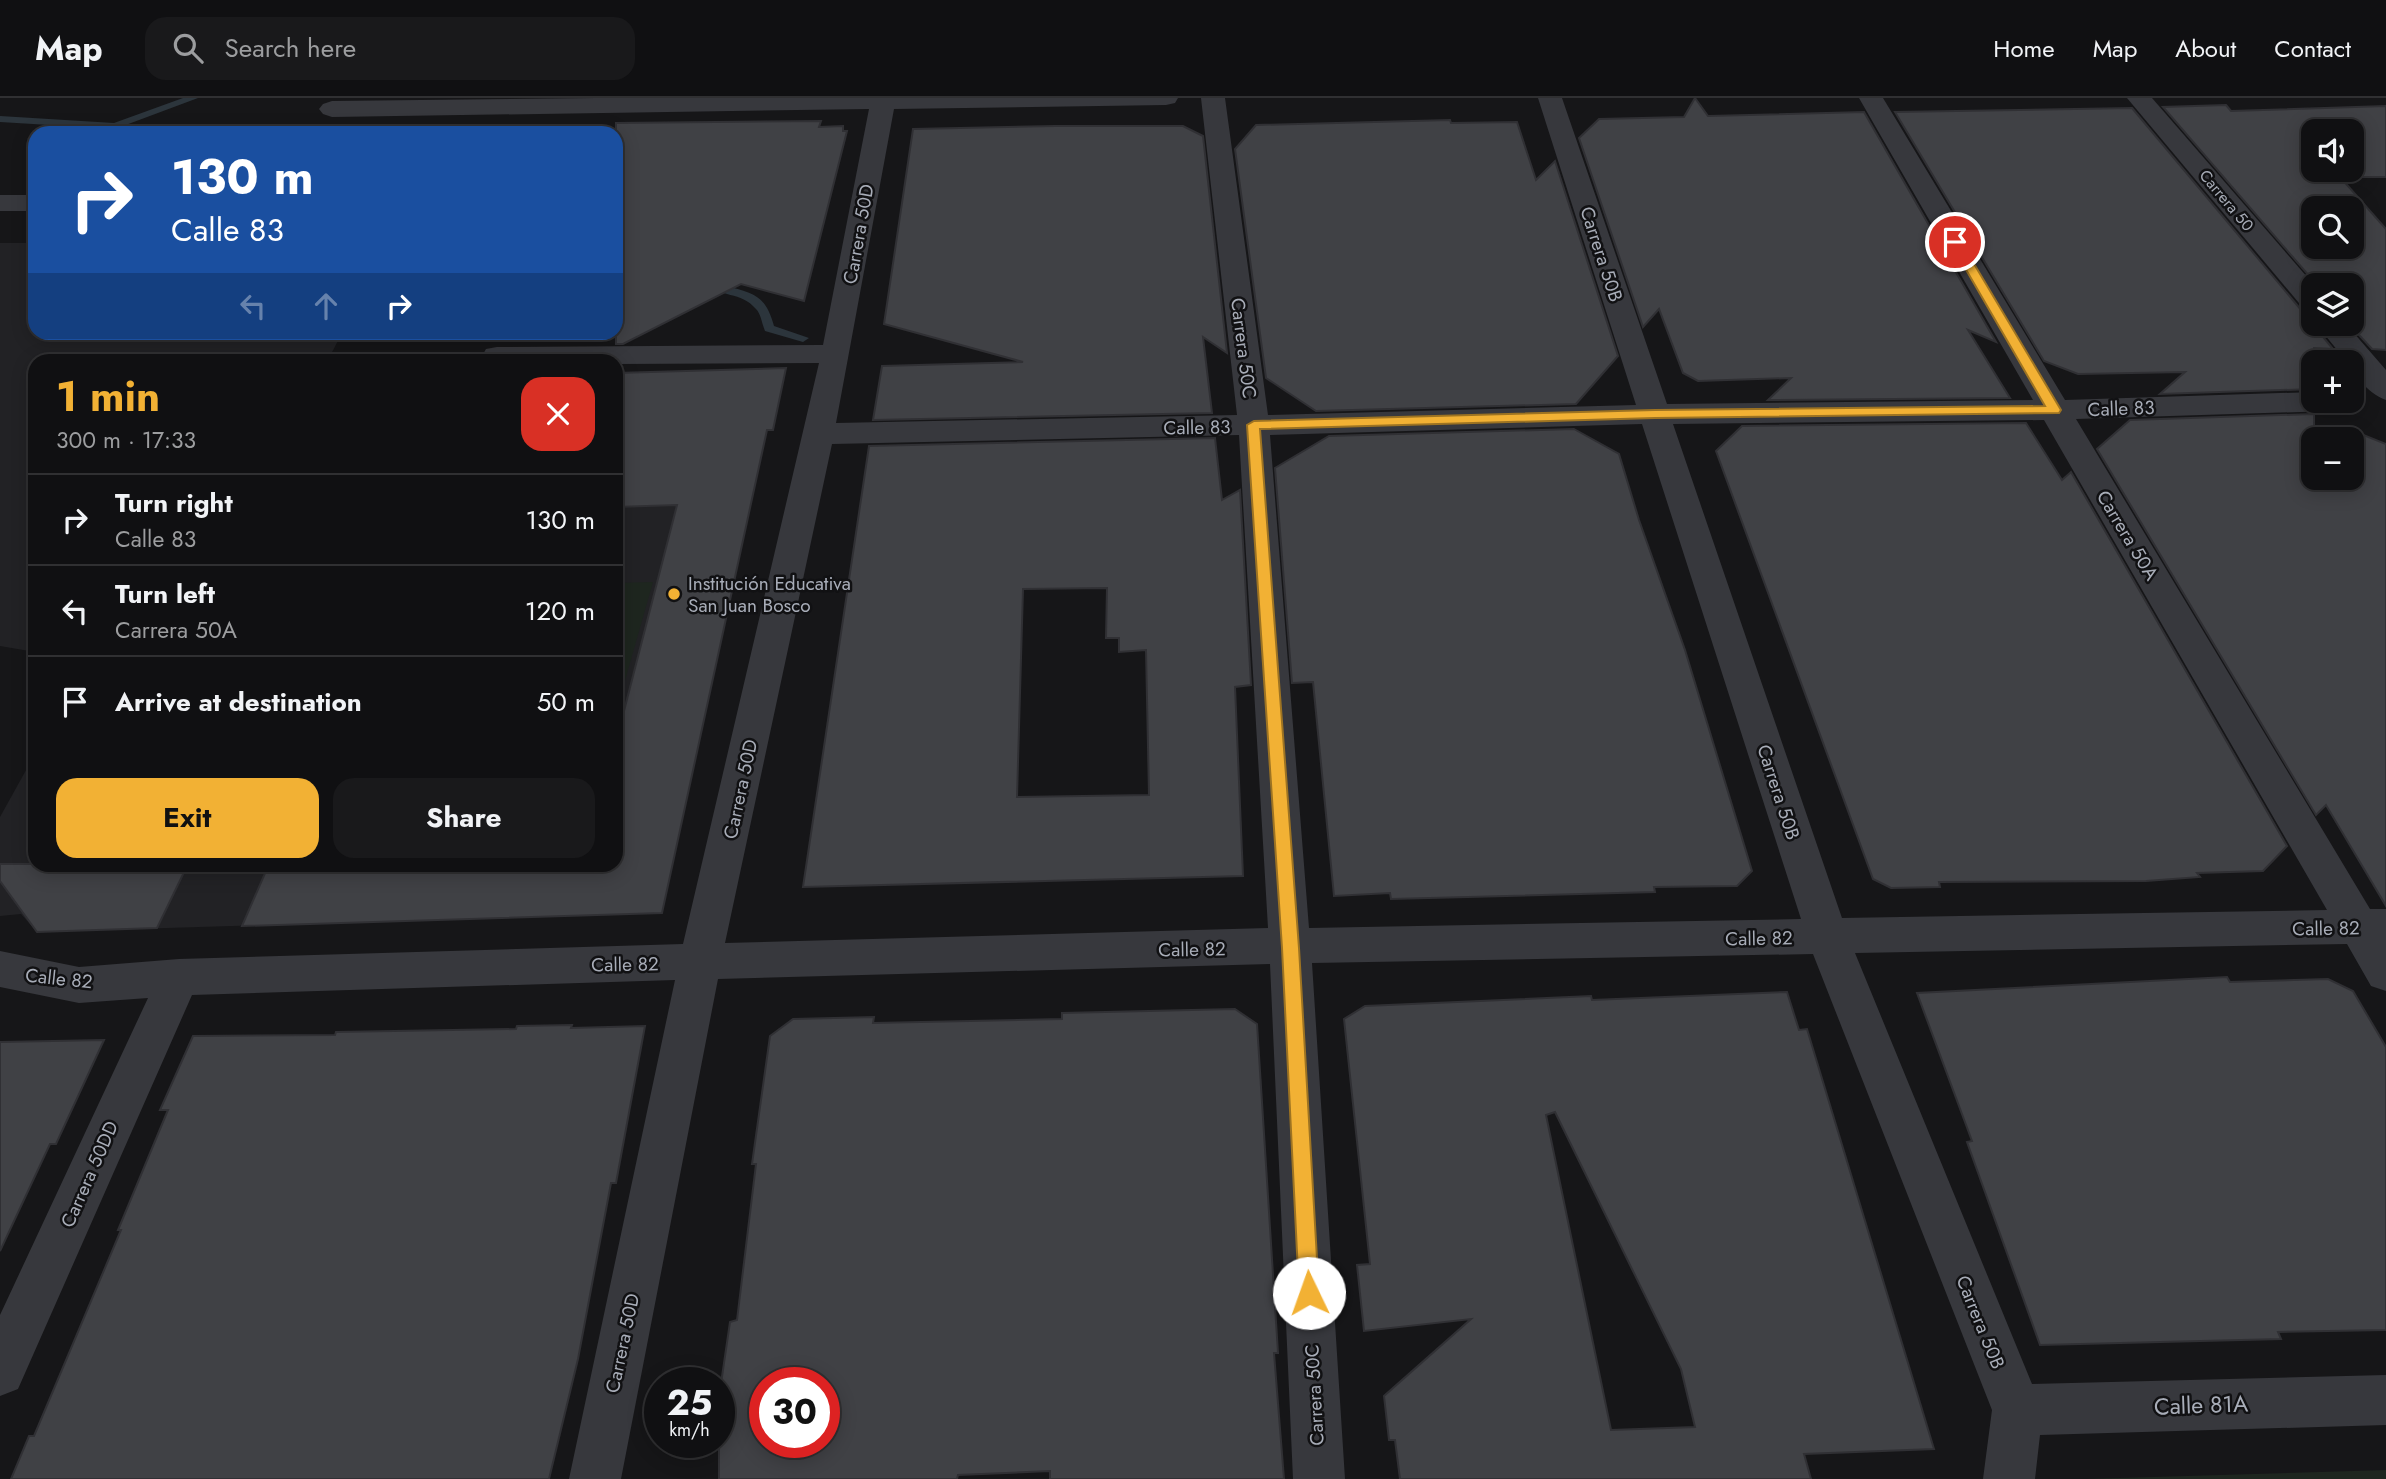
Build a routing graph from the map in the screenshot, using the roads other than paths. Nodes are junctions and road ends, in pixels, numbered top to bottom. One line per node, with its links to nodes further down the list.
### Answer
1 (1166, 98): 6 (street)
2 (1213, 98): 22 (street, Carrera 50C)
3 (1550, 98): 21 (street, Carrera 50B)
4 (1871, 98): 20 (street, Carrera 50A)
5 (2139, 98): 12 (street, Carrera 50)
6 (883, 100): 7 (street); 15 (street, Carrera 50D)
7 (607, 102): 8 (street); 9 (street)
8 (331, 111)
9 (596, 126)
10 (0, 203): 11 (street)
11 (28, 203)
12 (2301, 288)
13 (2340, 336): 16 (street)
14 (500, 350): 15 (street)
15 (836, 354): 23 (street, Carrera 50D)
16 (2386, 390)
17 (2386, 399): 18 (street)
18 (2364, 400)
19 (2301, 402): 20 (street, Calle 83)
20 (2054, 410): 21 (street, Calle 83); 24 (street, Carrera 50A)
21 (1655, 414): 22 (street, Calle 83); 25 (street, Carrera 50B)
22 (1254, 425): 23 (street, Calle 83); 26 (street, Carrera 50C)
23 (818, 434): 27 (street, Carrera 50D)
24 (2373, 927): 25 (street, Calle 82); 29 (street, Carrera 50A)
25 (1827, 936): 26 (street, Calle 82); 33 (street, Carrera 50B)
26 (1290, 948): 27 (street, Calle 82); 35 (street, Carrera 50C)
27 (700, 962): 30 (street, Calle 82); 34 (street, Carrera 50D)
28 (0, 969): 30 (street, Calle 82)
29 (2386, 973)
30 (179, 977): 31 (street, Carrera 50DD)
31 (0, 1371)
32 (2386, 1400): 33 (street, Calle 81A)
33 (2017, 1410): 36 (street, Carrera 50B)
34 (595, 1479)
35 (1319, 1479)
36 (2009, 1479)

